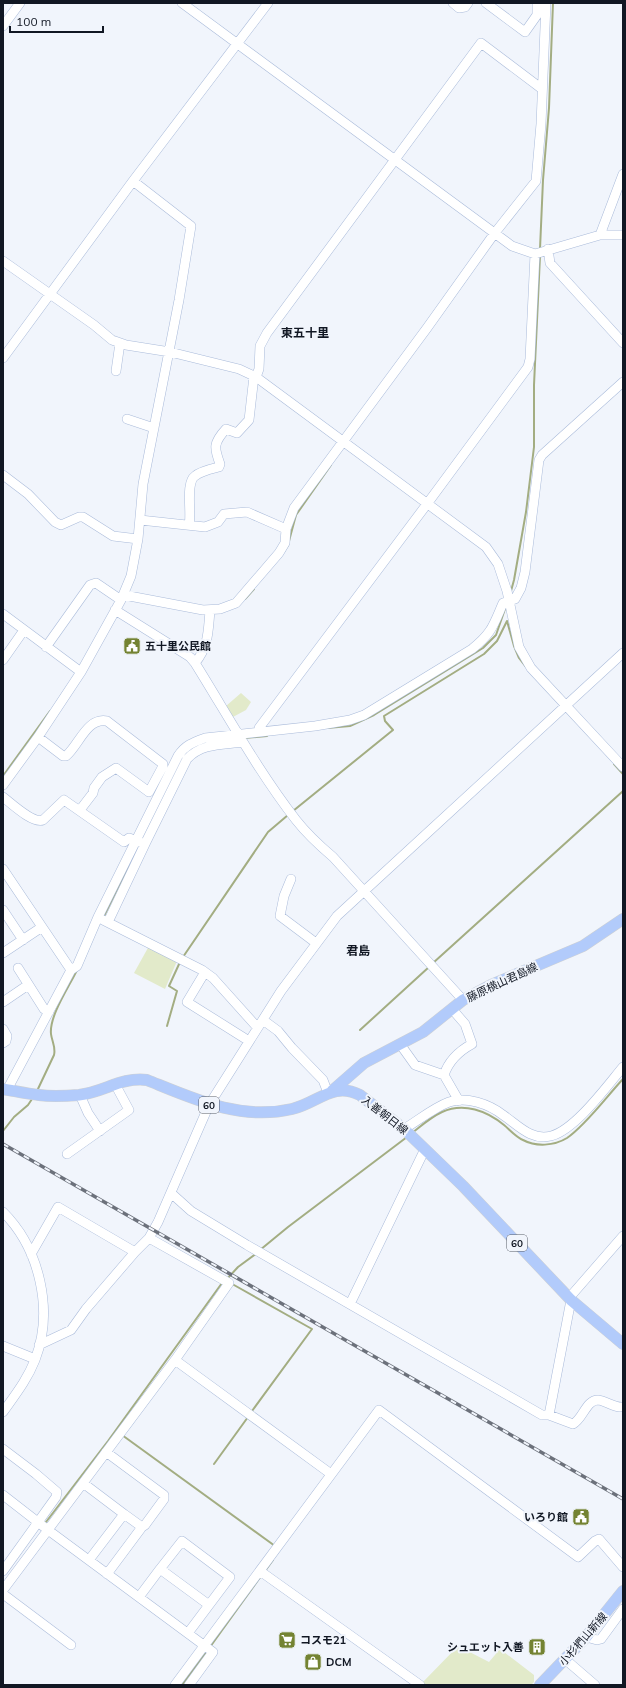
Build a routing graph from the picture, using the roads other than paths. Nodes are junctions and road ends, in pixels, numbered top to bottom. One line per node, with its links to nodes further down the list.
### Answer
1 (20, 3): 9 (street)
2 (182, 3): 10 (street)
3 (268, 3): 10 (street)
4 (453, 3): 5 (street)
5 (468, 3)
6 (486, 3): 7 (street)
7 (537, 3)
8 (546, 3): 11 (street)
9 (3, 26)
10 (238, 44): 12 (street); 14 (street)
11 (542, 88): 12 (street); 15 (street)
12 (395, 158): 15 (street); 27 (street)
13 (623, 174): 17 (street)
14 (133, 181): 21 (street); 24 (street)
15 (494, 234): 19 (street); 31 (street)
16 (623, 235): 17 (street)
17 (600, 236): 18 (street)
18 (548, 249): 19 (street); 23 (street)
19 (535, 254): 33 (street)
20 (3, 261): 21 (street)
21 (49, 294): 22 (street); 25 (street)
22 (120, 343): 24 (street); 26 (street)
23 (623, 343)
24 (170, 352): 27 (street); 30 (street)
25 (3, 358)
26 (116, 372)
27 (255, 376): 31 (street); 35 (street)
28 (623, 382): 39 (street)
29 (127, 419): 30 (street)
30 (154, 428): 34 (street)
31 (342, 441): 33 (street); 36 (street)
32 (3, 475): 37 (street)
33 (427, 504): 39 (street); 50 (street)
34 (140, 520): 35 (street); 37 (street)
35 (189, 525): 36 (street)
36 (286, 529): 41 (street)
37 (138, 539): 38 (street)
38 (122, 597): 40 (street); 41 (street); 44 (street)
39 (509, 602): 49 (street); 50 (street)
40 (115, 610): 47 (street); 48 (street)
41 (210, 611): 47 (street)
42 (3, 614): 43 (street)
43 (24, 630): 44 (street); 46 (street)
44 (46, 647): 48 (street)
45 (623, 653): 49 (street)
46 (3, 660)
47 (196, 663): 51 (street)
48 (81, 672): 52 (street)
49 (566, 705): 54 (street); 61 (street)
50 (259, 731): 51 (street)
51 (238, 733): 53 (street); 58 (street)
52 (38, 737): 55 (street); 57 (street)
53 (243, 742): 58 (street); 61 (street)
54 (623, 768)
55 (3, 785)
56 (3, 797): 57 (street)
57 (80, 810): 58 (street)
58 (141, 842): 63 (street); 65 (street)
59 (3, 869): 66 (street)
60 (291, 879): 68 (street)
61 (362, 891): 68 (street); 74 (street)
62 (3, 910): 67 (street)
63 (98, 917): 65 (street); 71 (street)
64 (623, 919): 74 (main road, 藤原横山君島線)
65 (108, 922): 72 (street)
66 (42, 927): 67 (street); 71 (street)
67 (23, 940): 69 (street)
68 (316, 943): 78 (street)
69 (3, 953)
70 (18, 968): 73 (street)
71 (71, 970): 77 (street)
72 (205, 972): 78 (street); 80 (street)
73 (28, 985): 75 (street); 77 (street)
74 (463, 1000): 76 (main road, 藤原横山君島線)
75 (3, 1002)
76 (452, 1009): 82 (main road, 藤原横山君島線); 84 (street)
77 (48, 1012): 86 (street)
78 (260, 1023): 80 (street); 87 (street)
79 (3, 1029): 81 (street)
80 (248, 1041): 90 (street)
81 (3, 1043)
82 (400, 1044): 84 (street); 87 (main road, 藤原横山君島線)
83 (623, 1067): 89 (street)
84 (444, 1075): 89 (street)
85 (115, 1084): 88 (main road, 入善朝日線 / 60); 90 (main road, 入善朝日線 / 60); 92 (street)
86 (5, 1090): 88 (main road, 入善朝日線 / 60)
87 (328, 1093): 90 (main road, 入善朝日線 / 60); 91 (main road, 入善朝日線 / 60)
88 (80, 1095): 92 (street)
89 (459, 1101): 91 (street)
90 (209, 1105): 95 (street)
91 (404, 1129): 93 (main road, 入善朝日線 / 60)
92 (100, 1131): 94 (street)
93 (425, 1149): 101 (main road, 入善朝日線 / 60); 102 (street)
94 (67, 1154)
95 (171, 1193): 98 (street); 102 (street)
96 (3, 1212): 100 (street)
97 (623, 1236): 101 (street)
98 (149, 1238): 99 (street); 107 (street)
99 (135, 1252): 100 (street); 104 (street)
100 (31, 1254): 104 (street)
101 (570, 1299): 103 (main road, 入善朝日線 / 60); 110 (street)
102 (350, 1304): 110 (street)
103 (623, 1344)
104 (39, 1345): 106 (street)
105 (3, 1346): 106 (street)
106 (35, 1360): 109 (street)
107 (175, 1360): 112 (street); 113 (street)
108 (623, 1407): 110 (street)
109 (3, 1412)
110 (549, 1415)
111 (3, 1449): 117 (street)
112 (106, 1452): 114 (street); 118 (street)
113 (331, 1474): 121 (street); 124 (street)
114 (83, 1483): 116 (street); 119 (street)
115 (3, 1495): 117 (street)
116 (124, 1514): 118 (street); 120 (street)
117 (38, 1522): 119 (street); 123 (street)
118 (142, 1526): 125 (street)
119 (48, 1530): 120 (street); 126 (street)
120 (89, 1560): 125 (street)
121 (623, 1567)
122 (160, 1569): 129 (street); 130 (street); 130 (street)
123 (3, 1571)
124 (260, 1571): 135 (street); 139 (street)
125 (107, 1574): 129 (street)
126 (3, 1590)
127 (623, 1590): 133 (main road, 小杉椚山新線)
128 (3, 1594): 134 (street)
129 (139, 1597): 132 (street)
130 (209, 1604): 132 (street)
131 (623, 1609): 133 (street)
132 (188, 1633): 135 (street)
133 (586, 1638): 136 (main road, 小杉椚山新線)
134 (70, 1645)
135 (204, 1645): 137 (street); 138 (street)
136 (566, 1660): 140 (main road, 小杉椚山新線); 141 (street)
137 (175, 1685)
138 (189, 1685)
139 (420, 1685)
140 (540, 1685)
141 (595, 1685)

